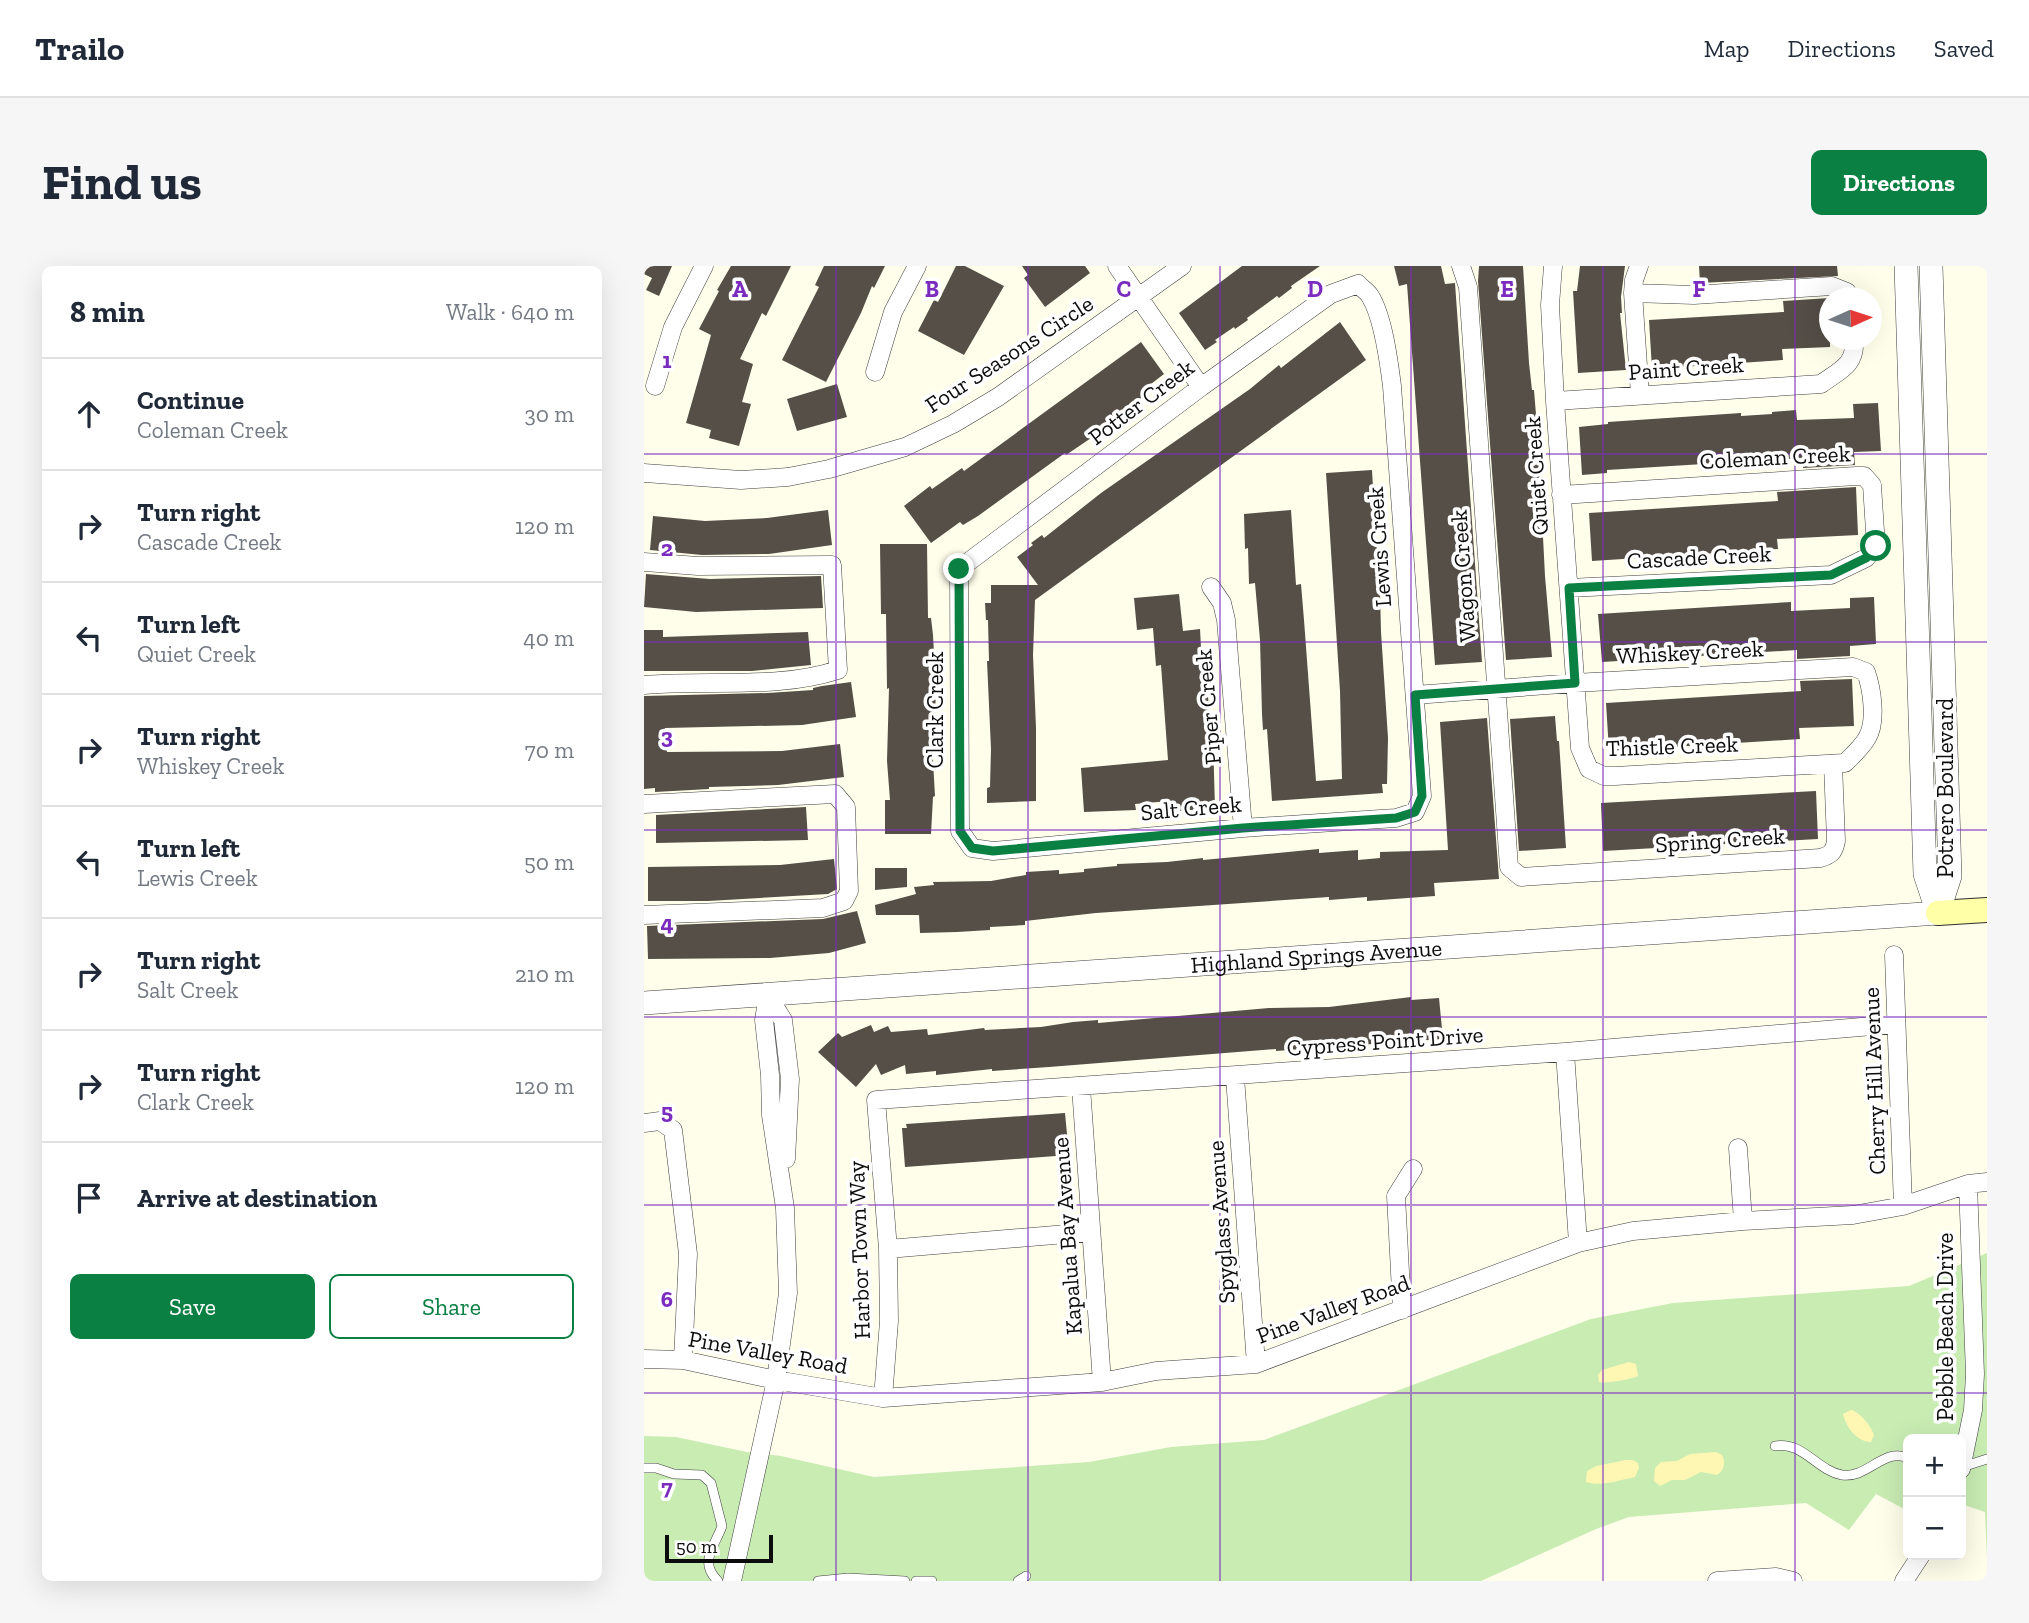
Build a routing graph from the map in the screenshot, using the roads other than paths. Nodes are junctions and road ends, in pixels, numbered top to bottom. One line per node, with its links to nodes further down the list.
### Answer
1 (704, 266): 16 (street)
2 (917, 266): 15 (street)
3 (1117, 266): 13 (street)
4 (1182, 266): 13 (street, Four Seasons Circle)
5 (1461, 266): 29 (street, Wagon Creek)
6 (1553, 266): 19 (street, Quiet Creek)
7 (1640, 266): 12 (street)
8 (1906, 266): 38 (street, Potrero Boulevard)
9 (1931, 266): 38 (street, Potrero Boulevard)
10 (1358, 284): 17 (street, Potter Creek); 30 (street, Lewis Creek)
11 (1834, 287): 12 (street)
12 (1633, 293): 18 (street)
13 (1140, 297): 17 (street); 20 (street, Four Seasons Circle)
14 (1855, 350): 18 (street, Paint Creek)
15 (875, 372)
16 (656, 386)
17 (1201, 387): 23 (street, Potter Creek)
18 (1640, 395): 19 (street, Paint Creek)
19 (1555, 401): 21 (street, Quiet Creek)
20 (644, 473)
21 (1562, 495): 24 (street, Coleman Creek); 26 (street, Quiet Creek)
22 (644, 562): 28 (street)
23 (959, 569): 35 (street, Clark Creek)
24 (1831, 575): 26 (street, Cascade Creek)
25 (1211, 587): 34 (street, Piper Creek)
26 (1569, 588): 27 (street, Quiet Creek)
27 (1575, 683): 29 (street, Whiskey Creek); 31 (street, Thistle Creek); 31 (street, Whiskey Creek)
28 (644, 685)
29 (1496, 690): 30 (street, Whiskey Creek); 36 (street, Wagon Creek)
30 (1415, 695): 33 (street, Lewis Creek)
31 (1839, 764): 36 (street, Spring Creek)
32 (644, 804): 39 (street)
33 (1415, 812): 34 (street, Salt Creek)
34 (1243, 828): 35 (street, Salt Creek)
35 (972, 848)
36 (1521, 877)
37 (1987, 910): 38 (main road, Highland Springs Avenue)
38 (1938, 913): 41 (street, Highland Springs Avenue)
39 (644, 915)
40 (1894, 954): 43 (street, Cherry Hill Avenue)
41 (768, 996): 42 (street, Highland Springs Avenue); 47 (street); 48 (street)
42 (644, 1003)
43 (1896, 1024): 44 (street, Cypress Point Drive); 56 (street, Cherry Hill Avenue)
44 (1565, 1052): 45 (street, Cypress Point Drive); 59 (street)
45 (1235, 1077): 46 (street, Cypress Point Drive); 64 (street, Spyglass Avenue)
46 (1081, 1087): 49 (street, Cypress Point Drive); 58 (street, Kapalua Bay Avenue)
47 (789, 1091): 48 (street); 50 (street)
48 (768, 1093): 50 (street)
49 (876, 1100): 60 (street, Harbor Town Way)
50 (776, 1114): 65 (street)
51 (644, 1123): 63 (street)
52 (1738, 1148): 57 (street)
53 (1413, 1169): 61 (street)
54 (1987, 1182): 55 (street, Pine Valley Road)
55 (1968, 1184): 56 (street, Pine Valley Road); 68 (street, Pebble Beach Drive)
56 (1903, 1206): 57 (street, Pine Valley Road)
57 (1743, 1221): 59 (street, Pine Valley Road)
58 (1090, 1233): 60 (street); 66 (street, Kapalua Bay Avenue)
59 (1578, 1243): 61 (street, Pine Valley Road)
60 (888, 1249): 67 (street, Harbor Town Way)
61 (1402, 1310): 64 (street, Pine Valley Road)
62 (644, 1359): 63 (street, Pine Valley Road)
63 (683, 1360): 65 (street, Pine Valley Road)
64 (1256, 1364): 66 (street, Pine Valley Road)
65 (776, 1380): 67 (street, Pine Valley Road); 76 (street)
66 (1102, 1382): 67 (street, Pine Valley Road)
67 (883, 1398)
68 (1966, 1444)
69 (1775, 1446): 70 (lane)
70 (1903, 1457)
71 (1987, 1460): 72 (lane)
72 (1966, 1466)
73 (644, 1468): 75 (lane)
74 (1918, 1560): 83 (street)
75 (718, 1581)
76 (732, 1581)
77 (818, 1581): 78 (lane)
78 (905, 1581)
79 (916, 1581): 80 (lane)
80 (932, 1581)
81 (1717, 1581): 82 (street)
82 (1793, 1581)
83 (1904, 1581)

